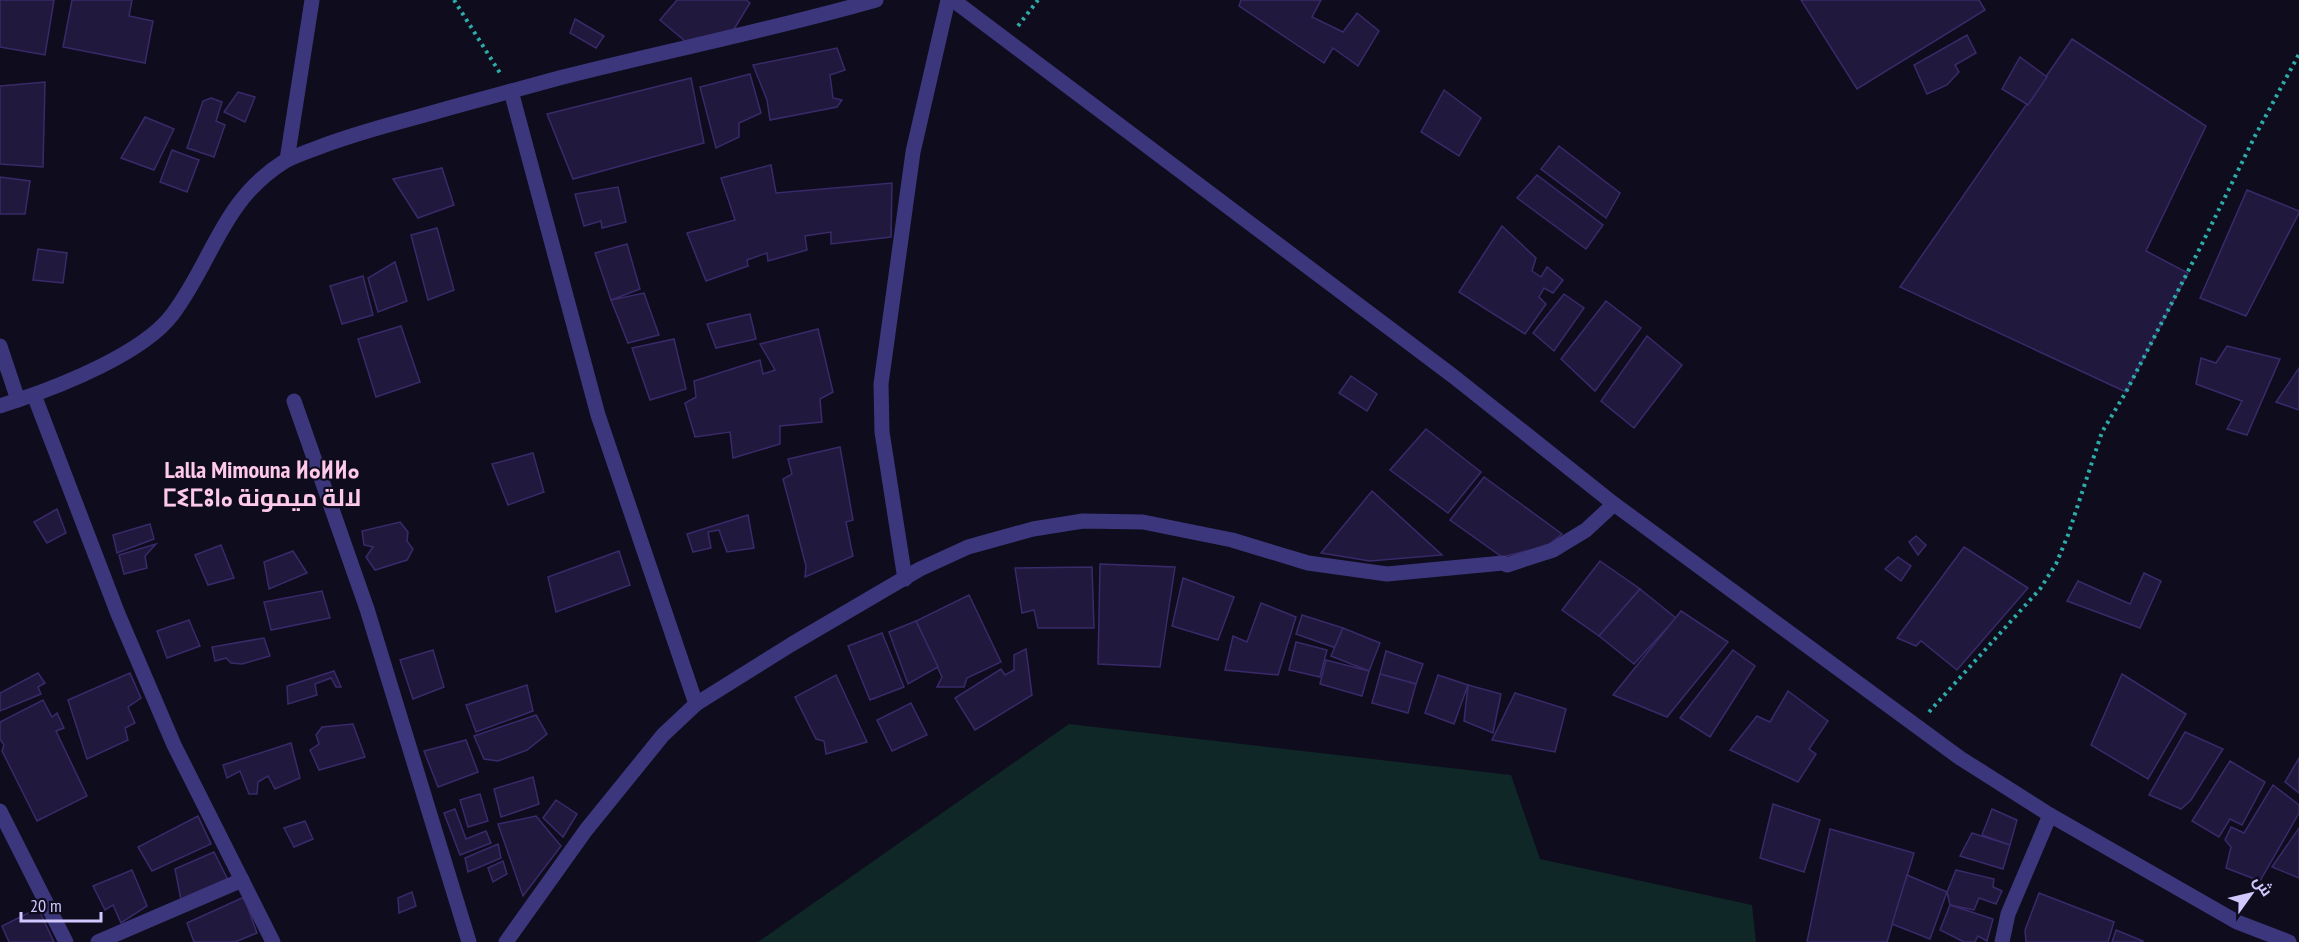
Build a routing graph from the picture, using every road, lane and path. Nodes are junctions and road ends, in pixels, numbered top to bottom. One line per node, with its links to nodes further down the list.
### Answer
1 (312, 0): 10 (street)
2 (454, 0): 9 (path)
3 (876, 0): 9 (street)
4 (948, 0): 17 (street)
5 (953, 0): 7 (street)
6 (1038, 0): 7 (path)
7 (1007, 41): 16 (street)
8 (2299, 54): 19 (path)
9 (511, 91): 10 (street); 18 (street)
10 (287, 160): 12 (street)
11 (0, 346): 13 (street)
12 (34, 395): 13 (street); 22 (street)
13 (18, 400): 15 (street)
14 (294, 401): 27 (street)
15 (0, 406)
16 (1614, 504): 17 (street); 19 (street)
17 (905, 579): 18 (street)
18 (696, 704): 23 (street)
19 (1917, 726): 21 (street)
20 (0, 811): 24 (street)
21 (2050, 815): 30 (street); 31 (street)
22 (242, 880): 25 (street); 26 (street)
23 (518, 926): 28 (street); 29 (street)
24 (66, 942)
25 (98, 942)
26 (273, 942)
27 (469, 942)
28 (506, 942)
29 (514, 942)
30 (2002, 942)
31 (2289, 942)

